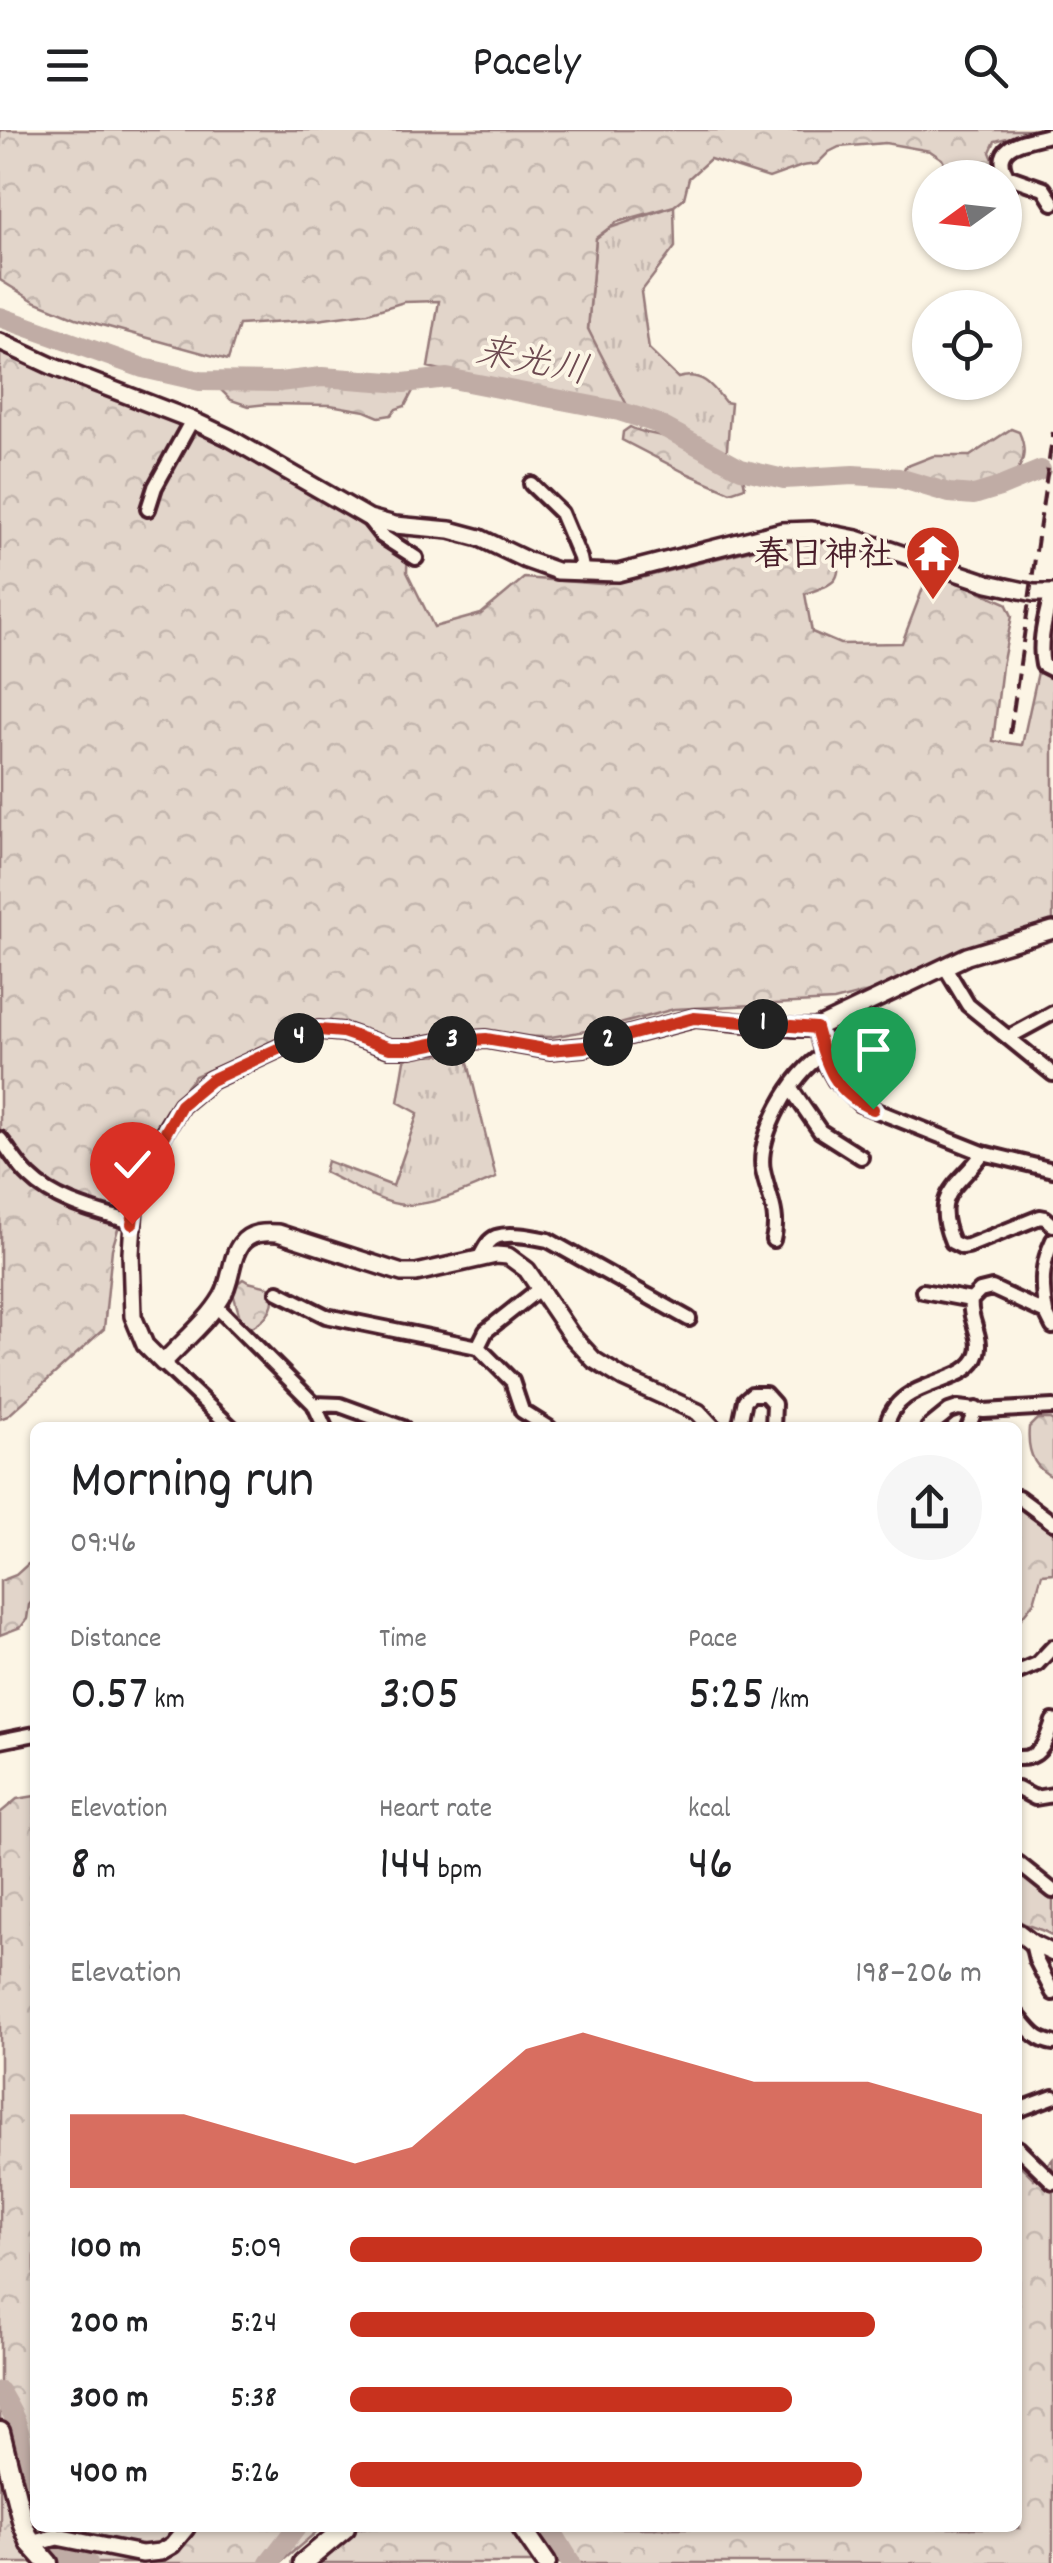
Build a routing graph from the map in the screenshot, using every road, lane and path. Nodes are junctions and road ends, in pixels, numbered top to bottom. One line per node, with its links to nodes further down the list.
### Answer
1 (1053, 134): 2 (street)
2 (1053, 203)
3 (0, 342): 4 (street)
4 (192, 420): 6 (street); 7 (street)
5 (532, 484): 9 (street)
6 (148, 509)
7 (368, 518): 8 (street); 9 (street)
8 (416, 558)
9 (583, 573): 10 (street)
10 (1052, 594): 11 (street)
11 (1053, 670)
12 (1053, 930): 13 (street)
13 (946, 967): 15 (street); 16 (street)
14 (1051, 1018): 16 (street)
15 (816, 1028): 17 (street); 24 (street)
16 (1009, 1037): 18 (street)
17 (823, 1055): 19 (street); 21 (street)
18 (1053, 1074)
19 (791, 1090): 22 (street); 26 (street)
20 (0, 1139): 24 (street)
21 (984, 1153): 23 (street); 25 (street)
22 (861, 1157)
23 (1053, 1170)
24 (132, 1222): 38 (street)
25 (1053, 1225)
26 (773, 1240)
27 (1053, 1240): 34 (street)
28 (480, 1258): 29 (street); 33 (street); 35 (street)
29 (539, 1288): 37 (street); 46 (street)
30 (923, 1291): 32 (street)
31 (278, 1292): 37 (street)
32 (971, 1300): 34 (street); 49 (street)
33 (216, 1306): 38 (street); 39 (street)
34 (1046, 1312): 36 (street)
35 (689, 1319)
36 (1053, 1326)
37 (478, 1347): 45 (street)
38 (163, 1363): 42 (street)
39 (314, 1404): 43 (street); 44 (street)
40 (1053, 1408): 41 (street)
41 (976, 1410): 50 (street); 51 (street)
42 (226, 1422)
43 (322, 1422)
44 (387, 1422)
45 (538, 1422)
46 (707, 1422)
47 (740, 1422): 48 (street)
48 (772, 1422)
49 (887, 1422)
50 (935, 1422)
51 (971, 1422)
52 (1022, 1500): 53 (street)
53 (1053, 1523)
54 (1053, 1647): 55 (street)
55 (1022, 1670)
56 (1053, 1721): 59 (street)
57 (30, 1735): 58 (street)
58 (0, 1740)
59 (1022, 1758)
60 (1022, 1790): 61 (street)
61 (1053, 1795)
62 (1022, 1866): 63 (street)
63 (1053, 1890)
64 (1022, 1935): 65 (street)
65 (1032, 1943): 66 (street); 67 (street)
66 (1053, 1953)
67 (1053, 1993)
68 (1022, 2021): 69 (street)
69 (1053, 2043)
70 (1053, 2097): 71 (street)
71 (1022, 2109)
72 (1022, 2152): 73 (street)
73 (1053, 2182)
74 (0, 2432): 78 (main road)
75 (183, 2532): 78 (street)
76 (339, 2532): 80 (main road)
77 (525, 2532): 81 (main road)
78 (34, 2543): 79 (main road)
79 (48, 2563)
80 (302, 2563)
81 (546, 2563)

